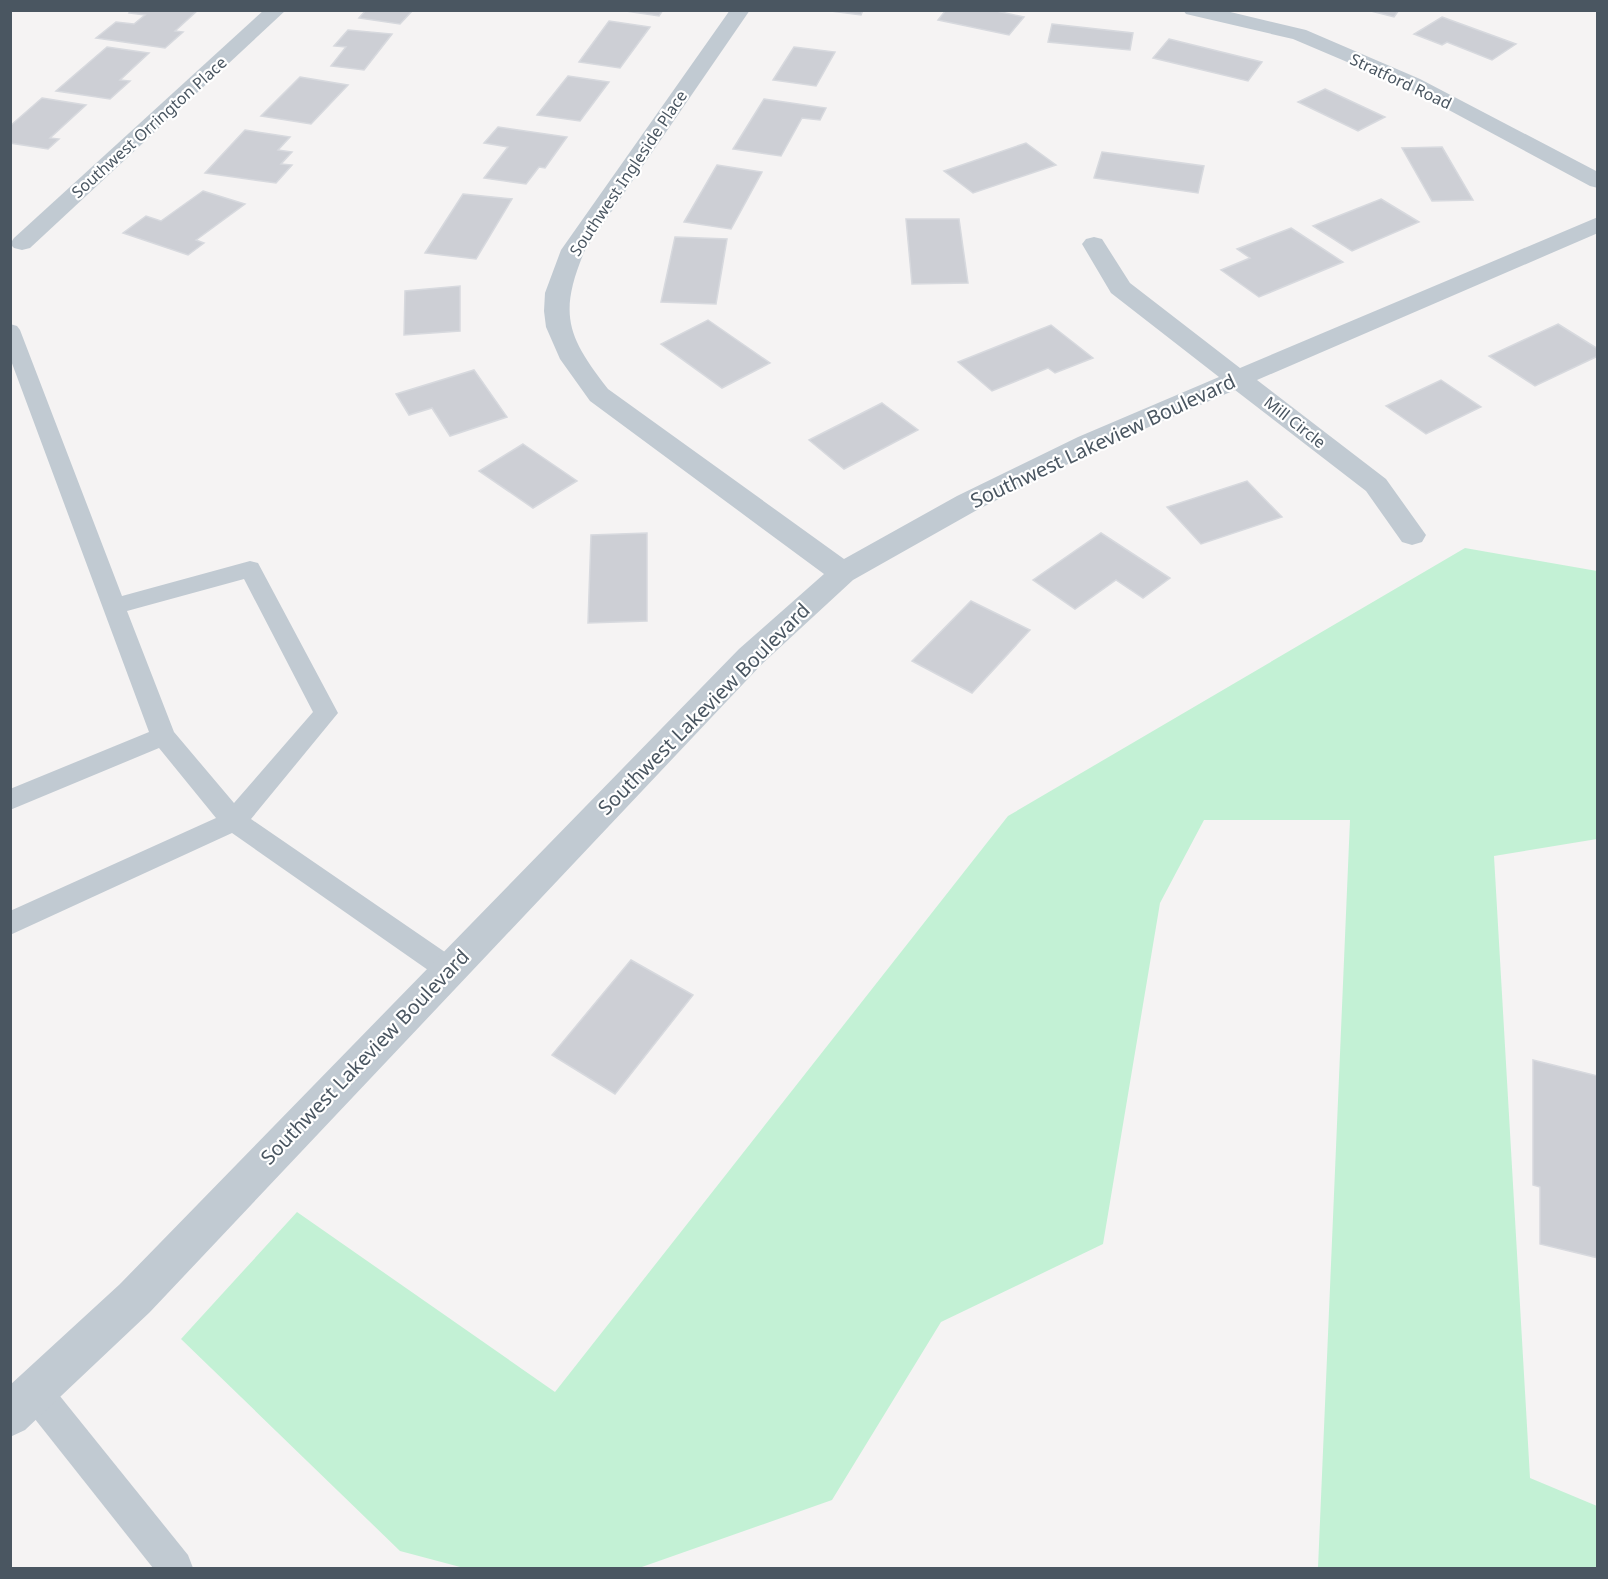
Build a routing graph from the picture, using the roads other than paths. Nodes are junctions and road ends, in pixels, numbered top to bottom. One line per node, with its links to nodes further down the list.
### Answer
1 (276, 10): 6 (street, Southwest Orrington Place)
2 (740, 10): 11 (street, Southwest Ingleside Place)
3 (1194, 10): 4 (street, Stratford Road)
4 (1598, 181)
5 (1598, 224): 9 (street, Southwest Lakeview Boulevard)
6 (22, 243)
7 (1094, 244): 9 (street, Mill Circle)
8 (10, 330): 12 (lane)
9 (1238, 378): 10 (street, Mill Circle); 11 (street, Southwest Lakeview Boulevard)
10 (1412, 535)
11 (843, 573): 17 (street, Southwest Lakeview Boulevard)
12 (113, 607): 13 (lane); 15 (lane)
13 (163, 736): 14 (lane); 15 (lane)
14 (10, 800)
15 (234, 821): 16 (lane); 17 (lane)
16 (10, 924)
17 (448, 969): 18 (street, Southwest Lakeview Boulevard)
18 (35, 1392): 19 (street, Southwest Lakeview Boulevard); 20 (lane)
19 (10, 1415)
20 (175, 1569)

